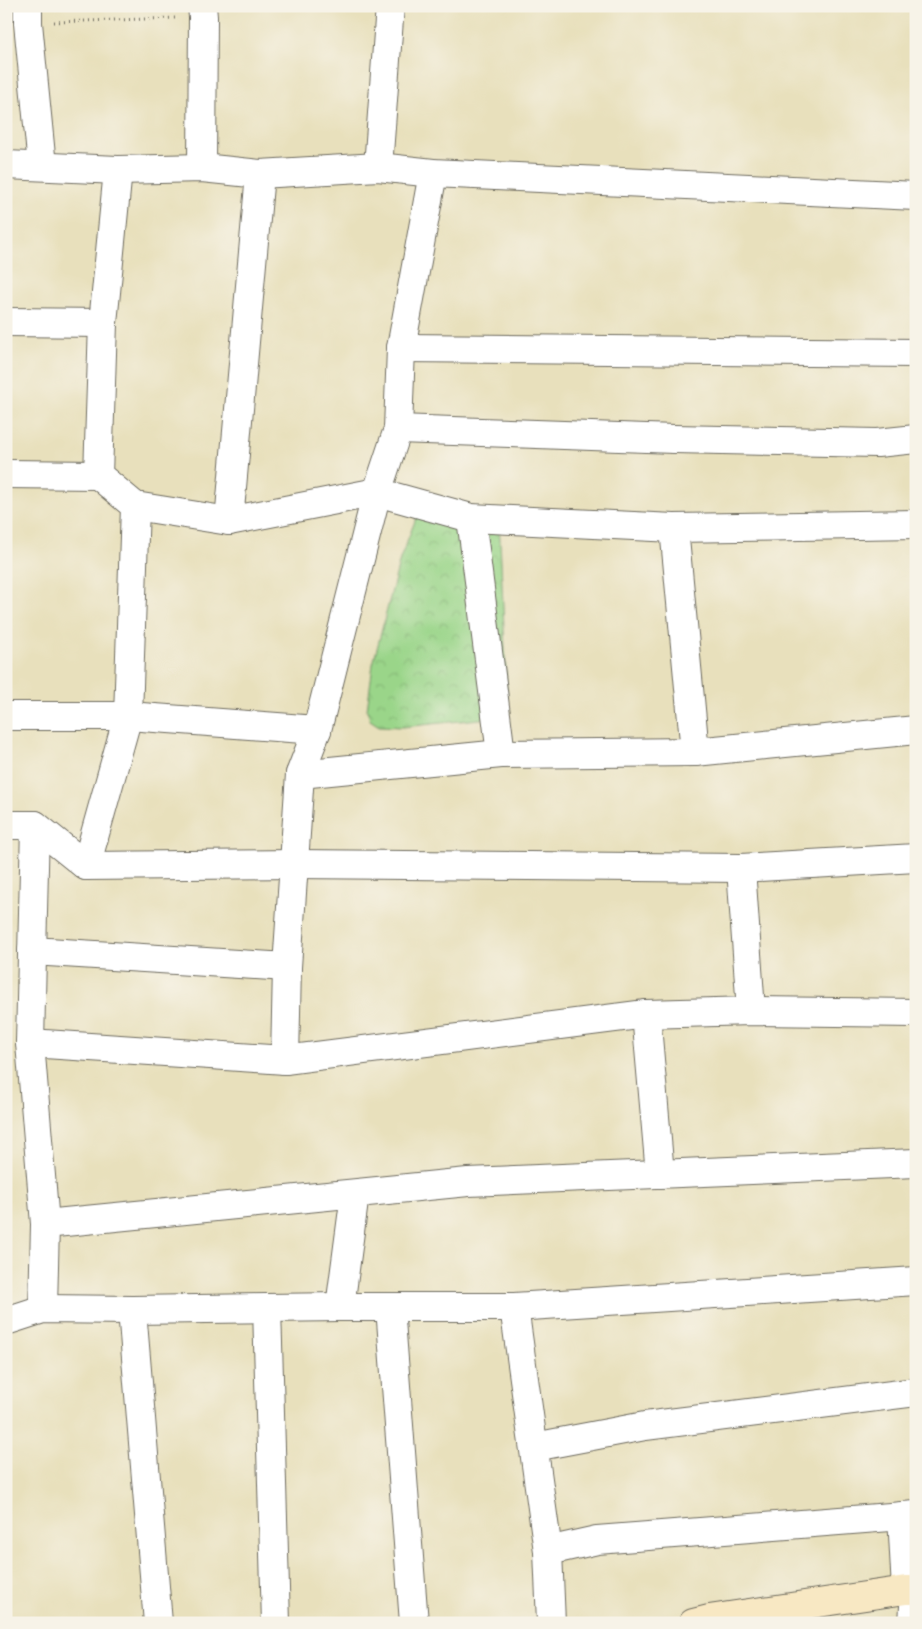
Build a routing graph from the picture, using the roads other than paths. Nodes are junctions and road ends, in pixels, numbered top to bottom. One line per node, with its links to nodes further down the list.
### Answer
1 (390, 6): 6 (street)
2 (202, 12): 7 (street)
3 (28, 14): 5 (street)
4 (6, 165): 5 (street)
5 (42, 166): 8 (street)
6 (378, 167): 9 (street); 10 (street)
7 (202, 168): 8 (street); 10 (street)
8 (118, 170): 13 (street)
9 (434, 173): 11 (street); 14 (street)
10 (260, 174): 23 (street)
11 (916, 196)
12 (6, 322): 13 (street)
13 (103, 323): 19 (street)
14 (400, 348): 15 (street); 16 (street)
15 (916, 353)
16 (398, 429): 17 (street); 20 (street)
17 (916, 439)
18 (6, 474): 19 (street)
19 (98, 475): 21 (street)
20 (378, 492): 22 (street); 23 (street); 28 (street)
21 (135, 506): 23 (street); 27 (street)
22 (471, 518): 25 (street); 31 (street)
23 (229, 521)
24 (916, 524): 25 (street)
25 (674, 528): 30 (street)
26 (6, 716): 27 (street)
27 (128, 716): 28 (street); 37 (street)
28 (317, 730): 32 (street)
29 (916, 730): 30 (street)
30 (695, 752): 31 (street)
31 (501, 754): 32 (street)
32 (300, 774): 36 (street)
33 (6, 825): 34 (street)
34 (35, 825): 37 (street); 39 (street)
35 (916, 858): 38 (street)
36 (295, 864): 37 (street); 38 (street); 40 (street)
37 (86, 866)
38 (741, 868): 41 (street)
39 (32, 951): 40 (street); 44 (street)
40 (287, 967): 45 (street)
41 (751, 1011): 42 (street); 43 (street)
42 (916, 1013)
43 (646, 1014): 45 (street); 47 (street)
44 (30, 1043): 45 (street); 49 (street)
45 (285, 1060)
46 (916, 1163): 47 (street)
47 (660, 1174): 48 (street)
48 (355, 1194): 49 (street); 51 (street)
49 (45, 1224): 55 (street)
50 (916, 1281): 53 (street)
51 (340, 1307): 52 (street); 54 (street)
52 (390, 1307): 53 (street); 66 (street)
53 (514, 1307): 59 (street)
54 (267, 1308): 56 (street); 65 (street)
55 (43, 1309): 56 (street); 57 (street)
56 (132, 1310): 64 (street)
57 (6, 1321)
58 (916, 1392): 59 (street)
59 (534, 1447): 61 (street)
60 (909, 1516): 61 (street); 62 (street)
61 (548, 1551): 67 (street)
62 (912, 1590): 63 (street); 68 (street)
63 (704, 1621)
64 (158, 1623)
65 (276, 1623)
66 (414, 1623)
67 (551, 1623)
68 (913, 1623)

